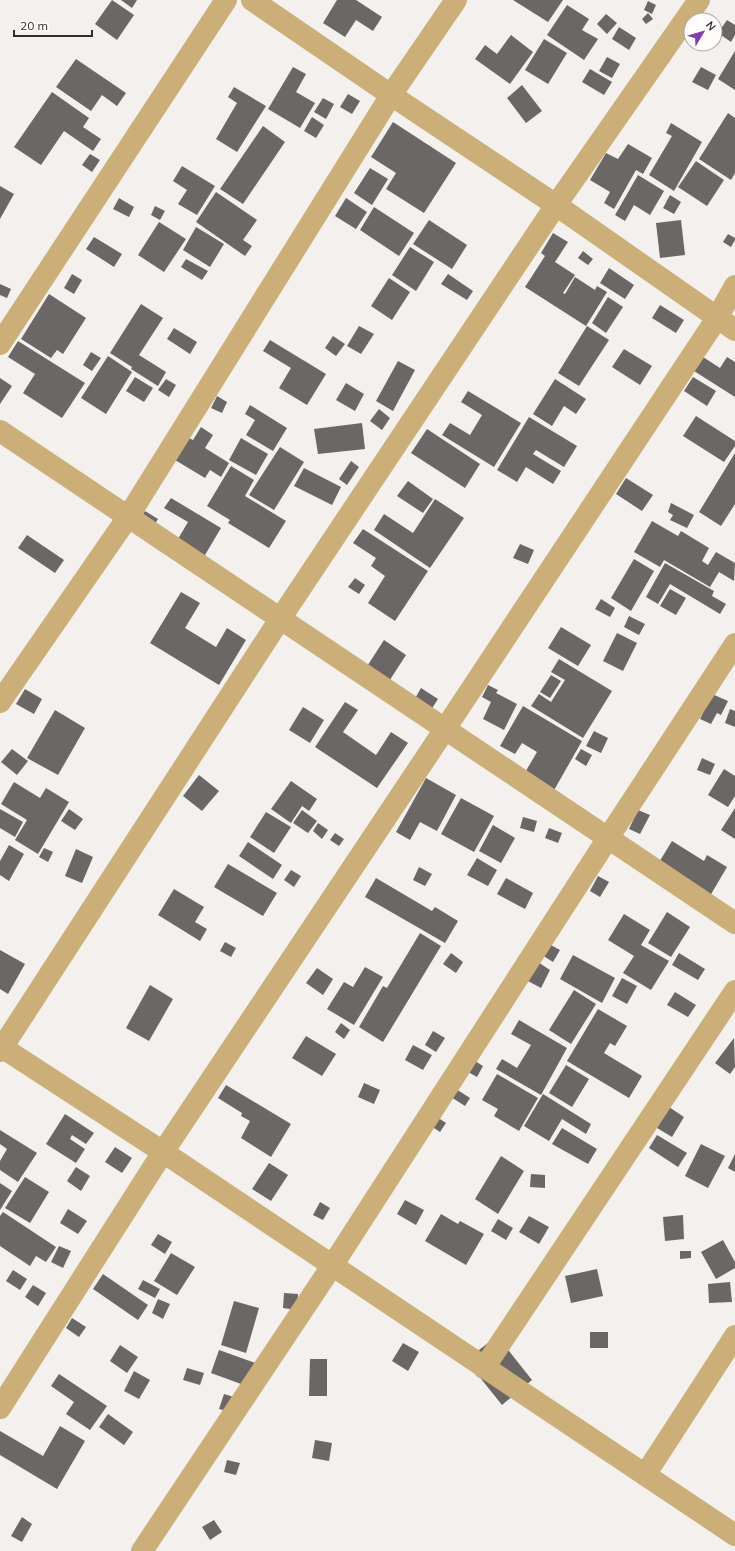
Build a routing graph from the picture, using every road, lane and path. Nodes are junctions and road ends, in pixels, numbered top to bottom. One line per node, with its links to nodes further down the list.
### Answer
1 (226, 0): 10 (street)
2 (252, 0): 5 (street)
3 (456, 0): 5 (street)
4 (699, 0): 6 (street)
5 (391, 95): 6 (street); 12 (street)
6 (556, 206): 8 (street); 13 (street)
7 (735, 286): 8 (street)
8 (717, 318): 9 (street); 16 (street)
9 (735, 330)
10 (0, 344)
11 (0, 432): 12 (street)
12 (128, 517): 13 (street); 15 (street)
13 (280, 619): 16 (street); 20 (street)
14 (735, 644): 17 (street)
15 (0, 702)
16 (445, 729): 17 (street); 21 (street)
17 (608, 838): 18 (street); 22 (street)
18 (735, 923)
19 (735, 991): 24 (street)
20 (1, 1048): 21 (street)
21 (163, 1152): 22 (street); 25 (street)
22 (332, 1266): 24 (street); 28 (street)
23 (735, 1336): 26 (street)
24 (484, 1368): 26 (street)
25 (0, 1408)
26 (645, 1475): 27 (street)
27 (735, 1535)
28 (142, 1551)

